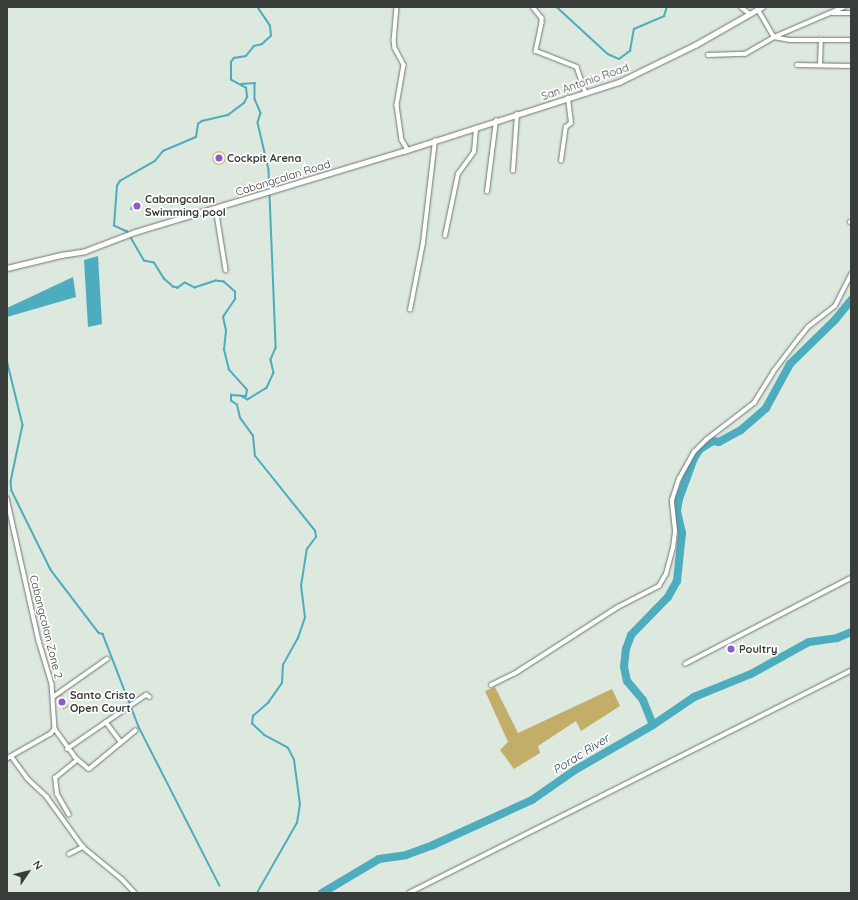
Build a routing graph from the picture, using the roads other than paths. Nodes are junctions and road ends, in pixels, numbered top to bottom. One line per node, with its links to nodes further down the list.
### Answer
1 (397, 7): 22 (street)
2 (533, 7): 16 (street)
3 (741, 7): 8 (street)
4 (844, 7): 6 (street)
5 (760, 8): 8 (street, San Antonio Road); 9 (street)
6 (832, 13): 7 (street); 9 (street)
7 (851, 13)
8 (750, 14): 16 (street, San Antonio Road)
9 (774, 37): 10 (street); 12 (street)
10 (821, 40): 11 (street); 14 (street)
11 (851, 40)
12 (708, 56)
13 (797, 65): 14 (street)
14 (820, 65): 15 (street)
15 (851, 66)
16 (586, 93): 17 (street, San Antonio Road)
17 (568, 98): 18 (street, San Antonio Road); 23 (street)
18 (517, 114): 19 (street, San Antonio Road); 24 (street)
19 (496, 121): 20 (street, San Antonio Road); 25 (street)
20 (476, 128): 21 (street, San Antonio Road); 27 (street)
21 (435, 141): 22 (street, San Antonio Road); 31 (street)
22 (406, 151): 26 (street, Cabangcalan Road)
23 (561, 161)
24 (513, 171)
25 (487, 192)
26 (216, 208): 28 (street, Cabangcalan Road); 29 (street)
27 (445, 236)
28 (7, 268)
29 (226, 270)
30 (851, 274): 37 (street)
31 (410, 310)
32 (7, 498): 38 (street, Cabangcalan Zone 2)
33 (851, 578): 35 (street)
34 (107, 659): 38 (street)
35 (685, 664)
36 (851, 671): 52 (street)
37 (491, 685)
38 (54, 697): 41 (street, Cabangcalan Zone 2)
39 (150, 697): 40 (street)
40 (106, 722): 43 (street); 44 (street)
41 (55, 730): 44 (street); 45 (street)
42 (135, 731): 43 (street)
43 (121, 742): 47 (street)
44 (67, 749): 47 (street)
45 (12, 757): 46 (street); 49 (street)
46 (7, 759)
47 (77, 760): 48 (street)
48 (69, 815)
49 (83, 847): 50 (street); 51 (street)
50 (69, 854)
51 (135, 893)
52 (409, 893)

